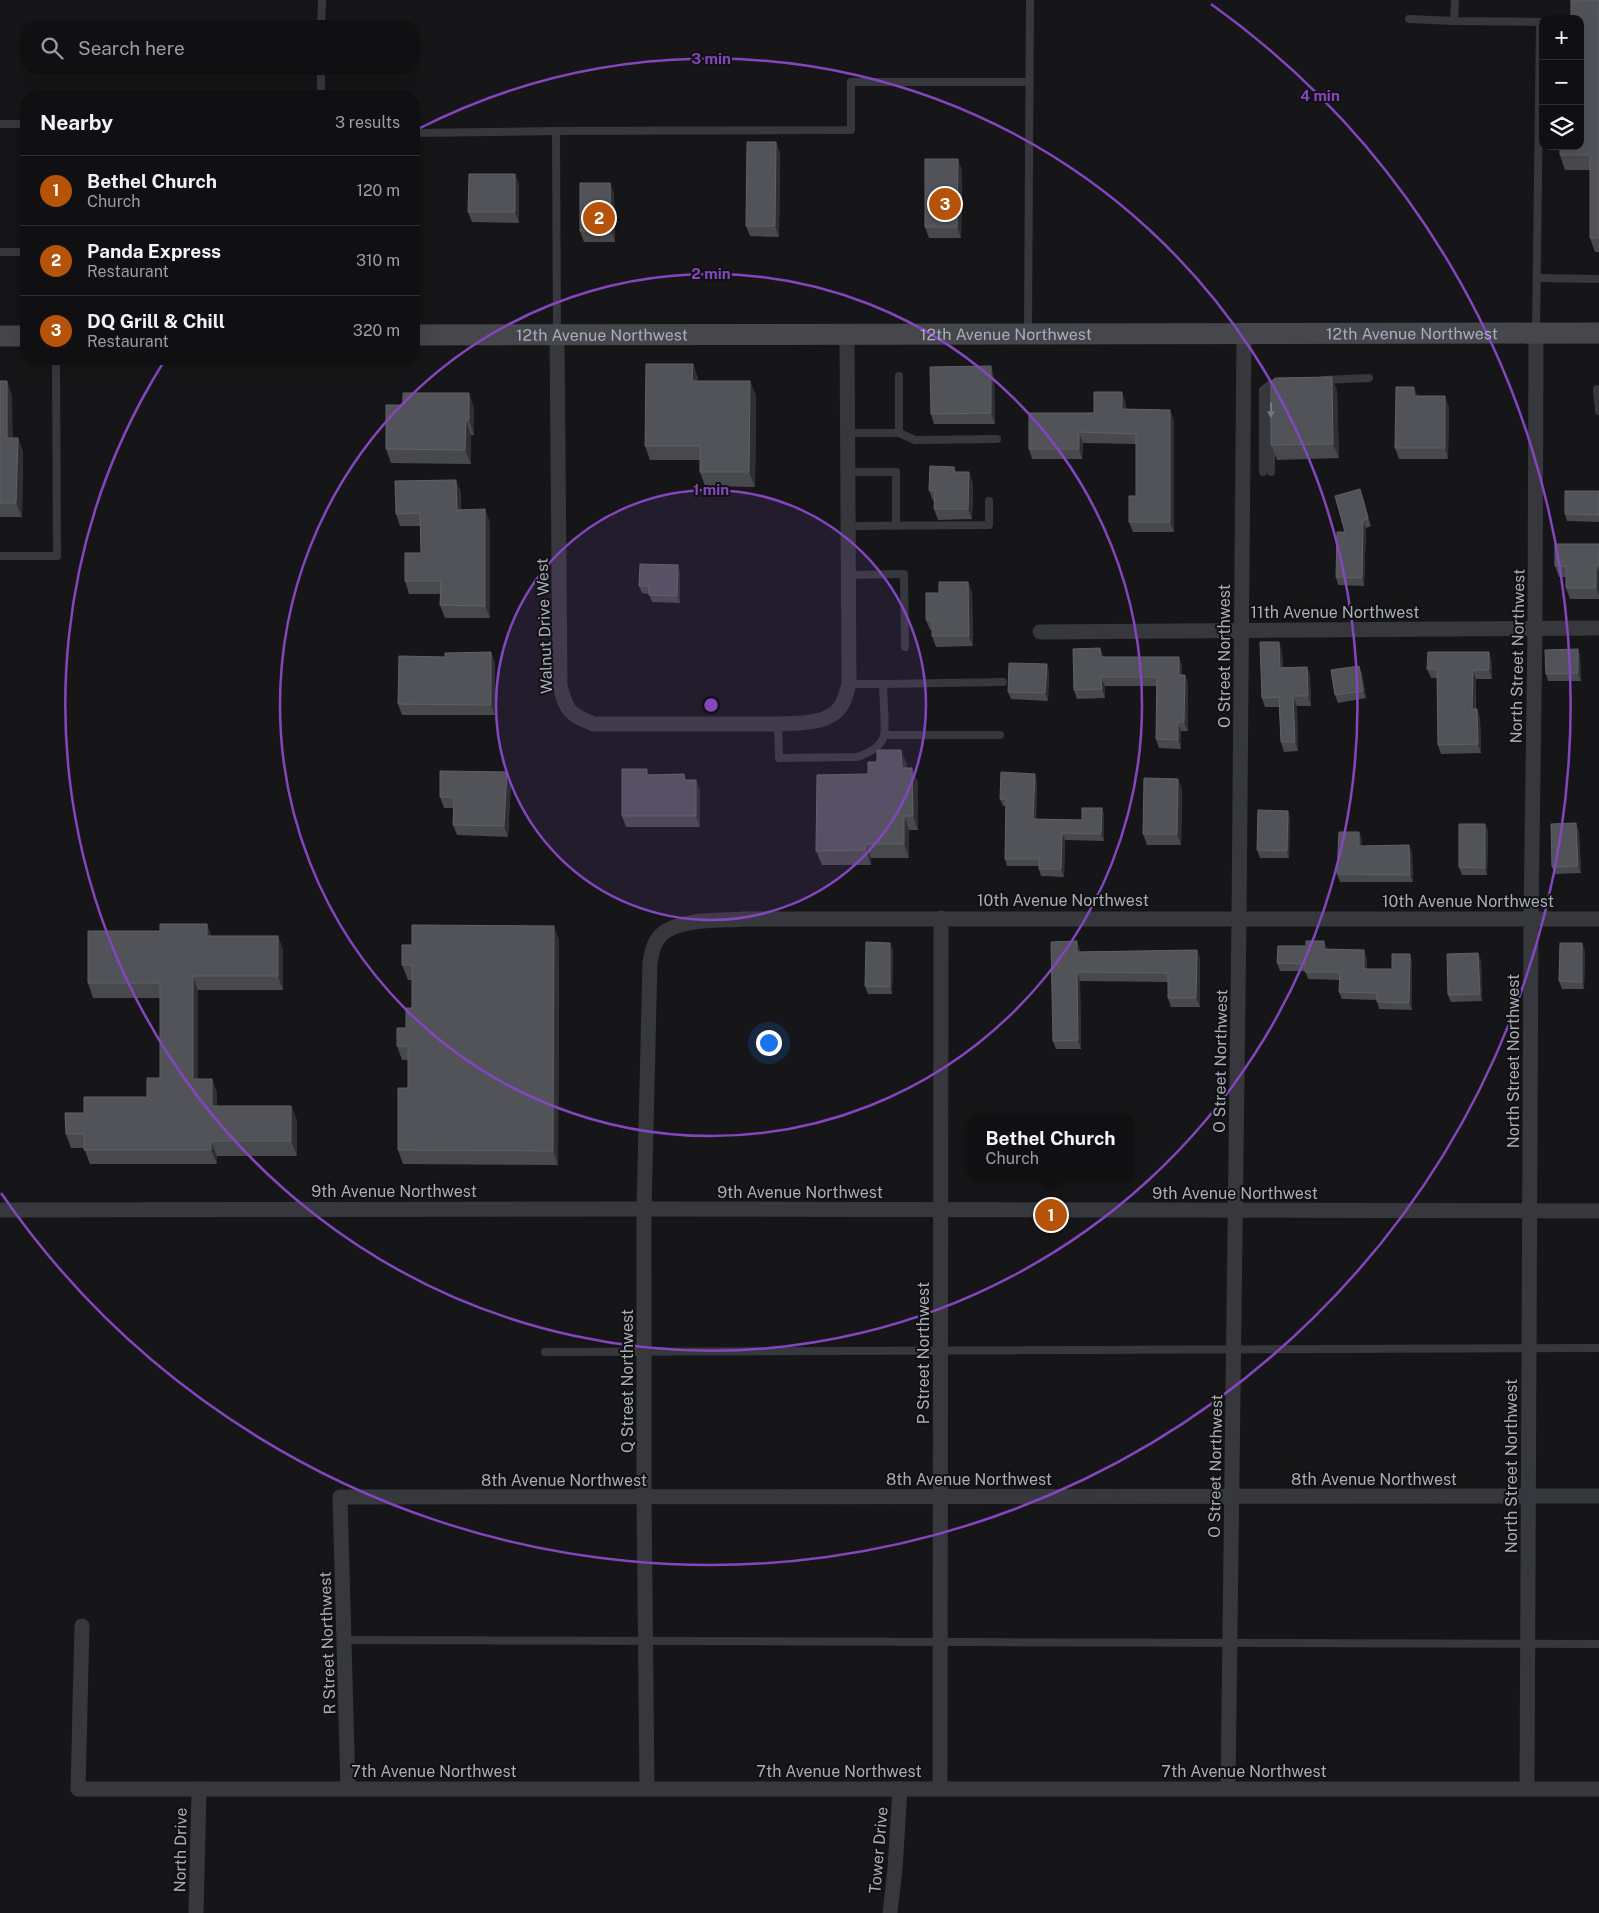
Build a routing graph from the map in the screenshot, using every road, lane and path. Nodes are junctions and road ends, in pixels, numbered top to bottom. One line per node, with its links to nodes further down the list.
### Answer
1 (322, 0): 5 (lane)
2 (1030, 0): 8 (lane)
3 (1455, 0): 6 (lane)
4 (1408, 19): 6 (lane)
5 (322, 20)
6 (1454, 20): 16 (lane)
7 (321, 75): 9 (lane)
8 (1030, 82): 12 (lane); 19 (lane)
9 (321, 90)
10 (0, 124): 11 (lane)
11 (20, 124)
12 (556, 131): 13 (lane); 23 (lane)
13 (420, 134)
14 (0, 252): 15 (lane)
15 (20, 252)
16 (1537, 278): 17 (lane); 21 (lane)
17 (1599, 279)
18 (1599, 333): 21 (main road, 12th Avenue Northwest)
19 (1028, 334): 20 (main road, 12th Avenue Northwest); 24 (main road, 12th Avenue Northwest)
20 (1244, 334): 21 (main road, 12th Avenue Northwest); 45 (street, O Street Northwest)
21 (1536, 334): 46 (street, North Street Northwest)
22 (420, 335): 23 (main road, 12th Avenue Northwest)
23 (557, 335): 24 (main road, 12th Avenue Northwest); 52 (street, Walnut Drive West)
24 (847, 335): 34 (street, Walnut Drive West)
25 (0, 336): 26 (main road)
26 (20, 336)
27 (56, 365): 42 (lane)
28 (900, 376): 35 (lane)
29 (1369, 378): 30 (lane)
30 (1315, 380)
31 (1289, 382): 38 (lane, one-way to 38)
32 (1597, 389): 33 (lane)
33 (1599, 411)
34 (848, 433): 35 (lane); 37 (street, Walnut Drive West)
35 (899, 433): 36 (lane)
36 (997, 439)
37 (848, 472): 40 (street, Walnut Drive West); 41 (lane)
38 (1267, 472)
39 (989, 501): 41 (lane)
40 (848, 526): 41 (lane); 43 (street, Walnut Drive West)
41 (896, 526)
42 (0, 556)
43 (848, 574): 48 (lane); 50 (street, Walnut Drive West)
44 (1599, 628): 46 (street, 11th Avenue Northwest)
45 (1242, 629): 46 (street, 11th Avenue Northwest); 47 (street, 11th Avenue Northwest); 56 (street, O Street Northwest)
46 (1535, 629): 57 (street, North Street Northwest)
47 (1040, 632)
48 (905, 647)
49 (1003, 682): 51 (lane)
50 (849, 684): 51 (lane); 52 (street, Walnut Drive West)
51 (883, 684): 53 (lane)
52 (778, 724): 53 (lane)
53 (884, 736): 54 (lane)
54 (1000, 736)
55 (941, 918): 56 (street, 10th Avenue Northwest); 59 (street, 10th Avenue Northwest); 62 (street, P Street Northwest)
56 (1239, 918): 57 (street, 10th Avenue Northwest); 63 (street, O Street Northwest)
57 (1531, 919): 58 (street, 10th Avenue Northwest); 64 (street, North Street Northwest)
58 (1599, 919)
59 (647, 1064): 60 (street, Q Street Northwest)
60 (644, 1209): 61 (street, 9th Avenue Northwest); 62 (street, 9th Avenue Northwest); 70 (street, Q Street Northwest)
61 (0, 1210)
62 (940, 1210): 63 (street, 9th Avenue Northwest); 68 (street, P Street Northwest)
63 (1236, 1210): 64 (street, 9th Avenue Northwest); 69 (street, O Street Northwest)
64 (1529, 1211): 65 (street, 9th Avenue Northwest); 67 (street, North Street Northwest)
65 (1599, 1212)
66 (1599, 1348): 67 (lane)
67 (1529, 1349): 69 (lane); 73 (street, North Street Northwest)
68 (940, 1350): 69 (lane); 70 (lane); 77 (street, P Street Northwest)
69 (1234, 1350): 72 (street, O Street Northwest)
70 (644, 1351): 71 (lane); 76 (street, Q Street Northwest)
71 (545, 1352)
72 (1232, 1496): 73 (street, 8th Avenue Northwest); 77 (street, 8th Avenue Northwest); 82 (street, O Street Northwest)
73 (1528, 1496): 74 (street, 8th Avenue Northwest); 83 (street, North Street Northwest)
74 (1599, 1496)
75 (340, 1497): 76 (street, 8th Avenue Northwest); 79 (street, R Street Northwest)
76 (644, 1497): 77 (street, 8th Avenue Northwest); 80 (street, Q Street Northwest)
77 (940, 1497): 81 (street, P Street Northwest)
78 (82, 1626): 85 (street, 7th Avenue Northwest)
79 (344, 1640): 80 (lane); 86 (street, R Street Northwest)
80 (646, 1640): 81 (lane); 87 (street, Q Street Northwest)
81 (940, 1641): 82 (lane); 89 (street, P Street Northwest)
82 (1230, 1643): 83 (lane); 90 (street, O Street Northwest)
83 (1528, 1644): 84 (lane); 91 (street, North Street Northwest)
84 (1599, 1644)
85 (199, 1789): 86 (street, 7th Avenue Northwest); 93 (street, North Drive)
86 (348, 1789): 87 (street, 7th Avenue Northwest)
87 (647, 1789): 88 (street, 7th Avenue Northwest)
88 (900, 1789): 89 (street, 7th Avenue Northwest); 94 (street, Tower Drive)
89 (940, 1789): 90 (street, 7th Avenue Northwest)
90 (1228, 1789): 91 (street, 7th Avenue Northwest)
91 (1527, 1789): 92 (street, 7th Avenue Northwest)
92 (1599, 1789)
93 (196, 1913)
94 (890, 1913)

